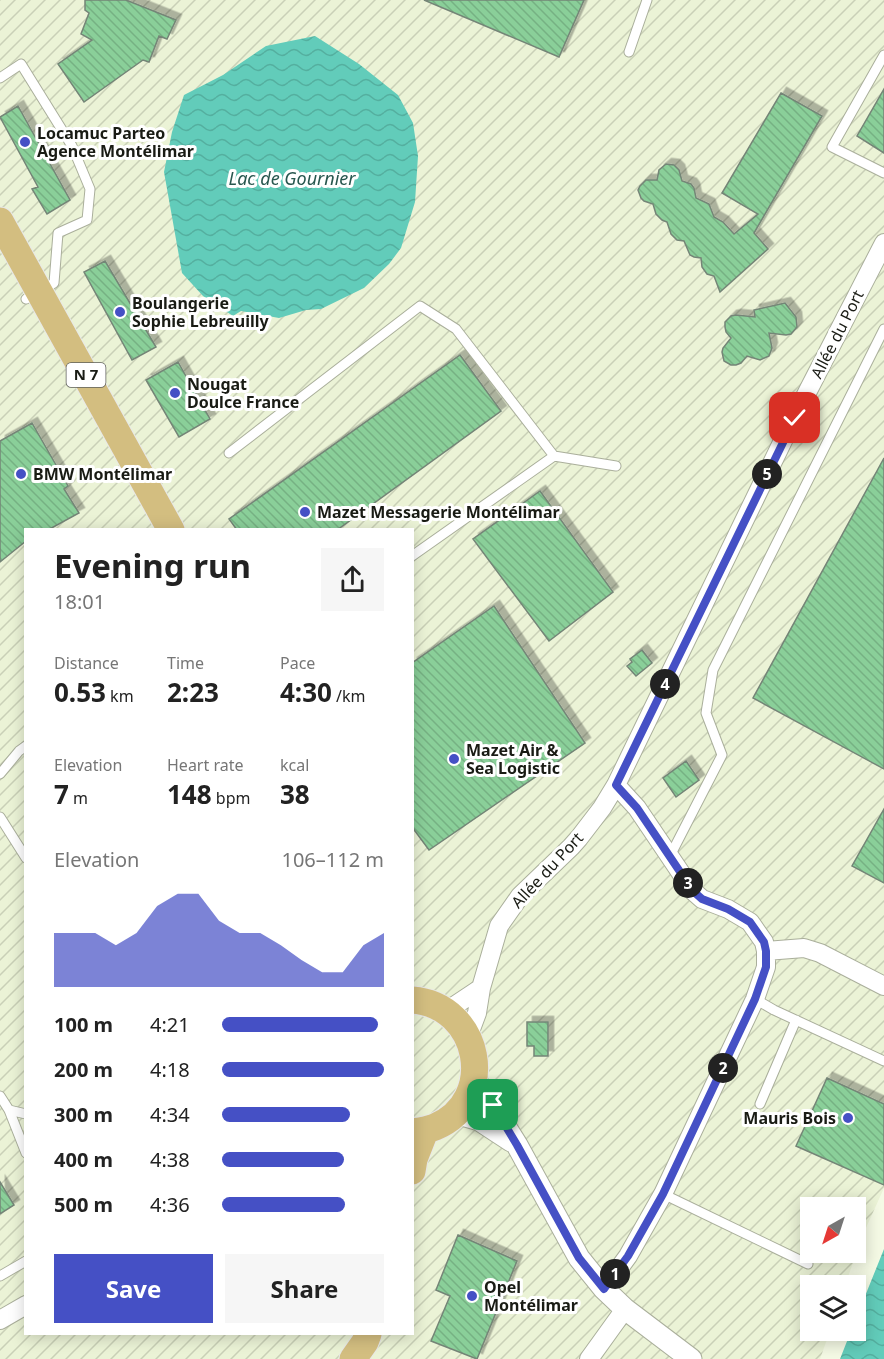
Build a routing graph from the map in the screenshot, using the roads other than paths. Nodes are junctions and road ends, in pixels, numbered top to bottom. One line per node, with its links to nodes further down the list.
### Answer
1 (647, 0): 2 (lane)
2 (629, 52)
3 (884, 55): 5 (lane)
4 (0, 78): 9 (lane)
5 (884, 173)
6 (0, 221): 9 (main road, N 7)
7 (884, 243): 19 (street, Allée du Port)
8 (0, 252): 9 (main road, N 7)
9 (33, 295): 14 (main road, N 7); 15 (main road, N 7)
10 (884, 329): 22 (lane)
11 (229, 453): 12 (lane)
12 (554, 456): 13 (lane); 16 (lane)
13 (616, 466)
14 (152, 528)
15 (170, 528)
16 (414, 555)
17 (24, 747): 18 (lane)
18 (0, 774)
19 (616, 785): 22 (street); 25 (street, Allée du Port)
20 (0, 818): 21 (lane)
21 (24, 855)
22 (670, 856): 23 (street)
23 (766, 951): 24 (street); 27 (street)
24 (884, 986)
25 (481, 988): 28 (street); 30 (street, Allée du Port)
26 (414, 998): 28 (main road)
27 (755, 999): 29 (lane); 42 (street)
28 (448, 1013): 30 (main road)
29 (796, 1020): 31 (lane); 34 (lane)
30 (468, 1037): 32 (main road)
31 (884, 1061)
32 (474, 1077): 36 (main road); 39 (street)
33 (0, 1096): 35 (lane)
34 (760, 1104)
35 (9, 1110): 37 (lane); 40 (lane)
36 (455, 1113): 38 (main road); 39 (street)
37 (24, 1114)
38 (419, 1131): 41 (main road)
39 (517, 1145): 46 (street)
40 (24, 1148)
41 (414, 1159)
42 (663, 1194): 44 (lane); 46 (street)
43 (24, 1262): 45 (lane)
44 (808, 1264)
45 (0, 1276)
46 (604, 1289): 48 (street)
47 (24, 1306): 49 (street)
48 (625, 1309): 54 (street); 55 (street)
49 (0, 1320)
50 (349, 1335): 52 (main road)
51 (368, 1335): 53 (main road)
52 (337, 1359)
53 (353, 1359)
54 (589, 1359)
55 (691, 1359)

